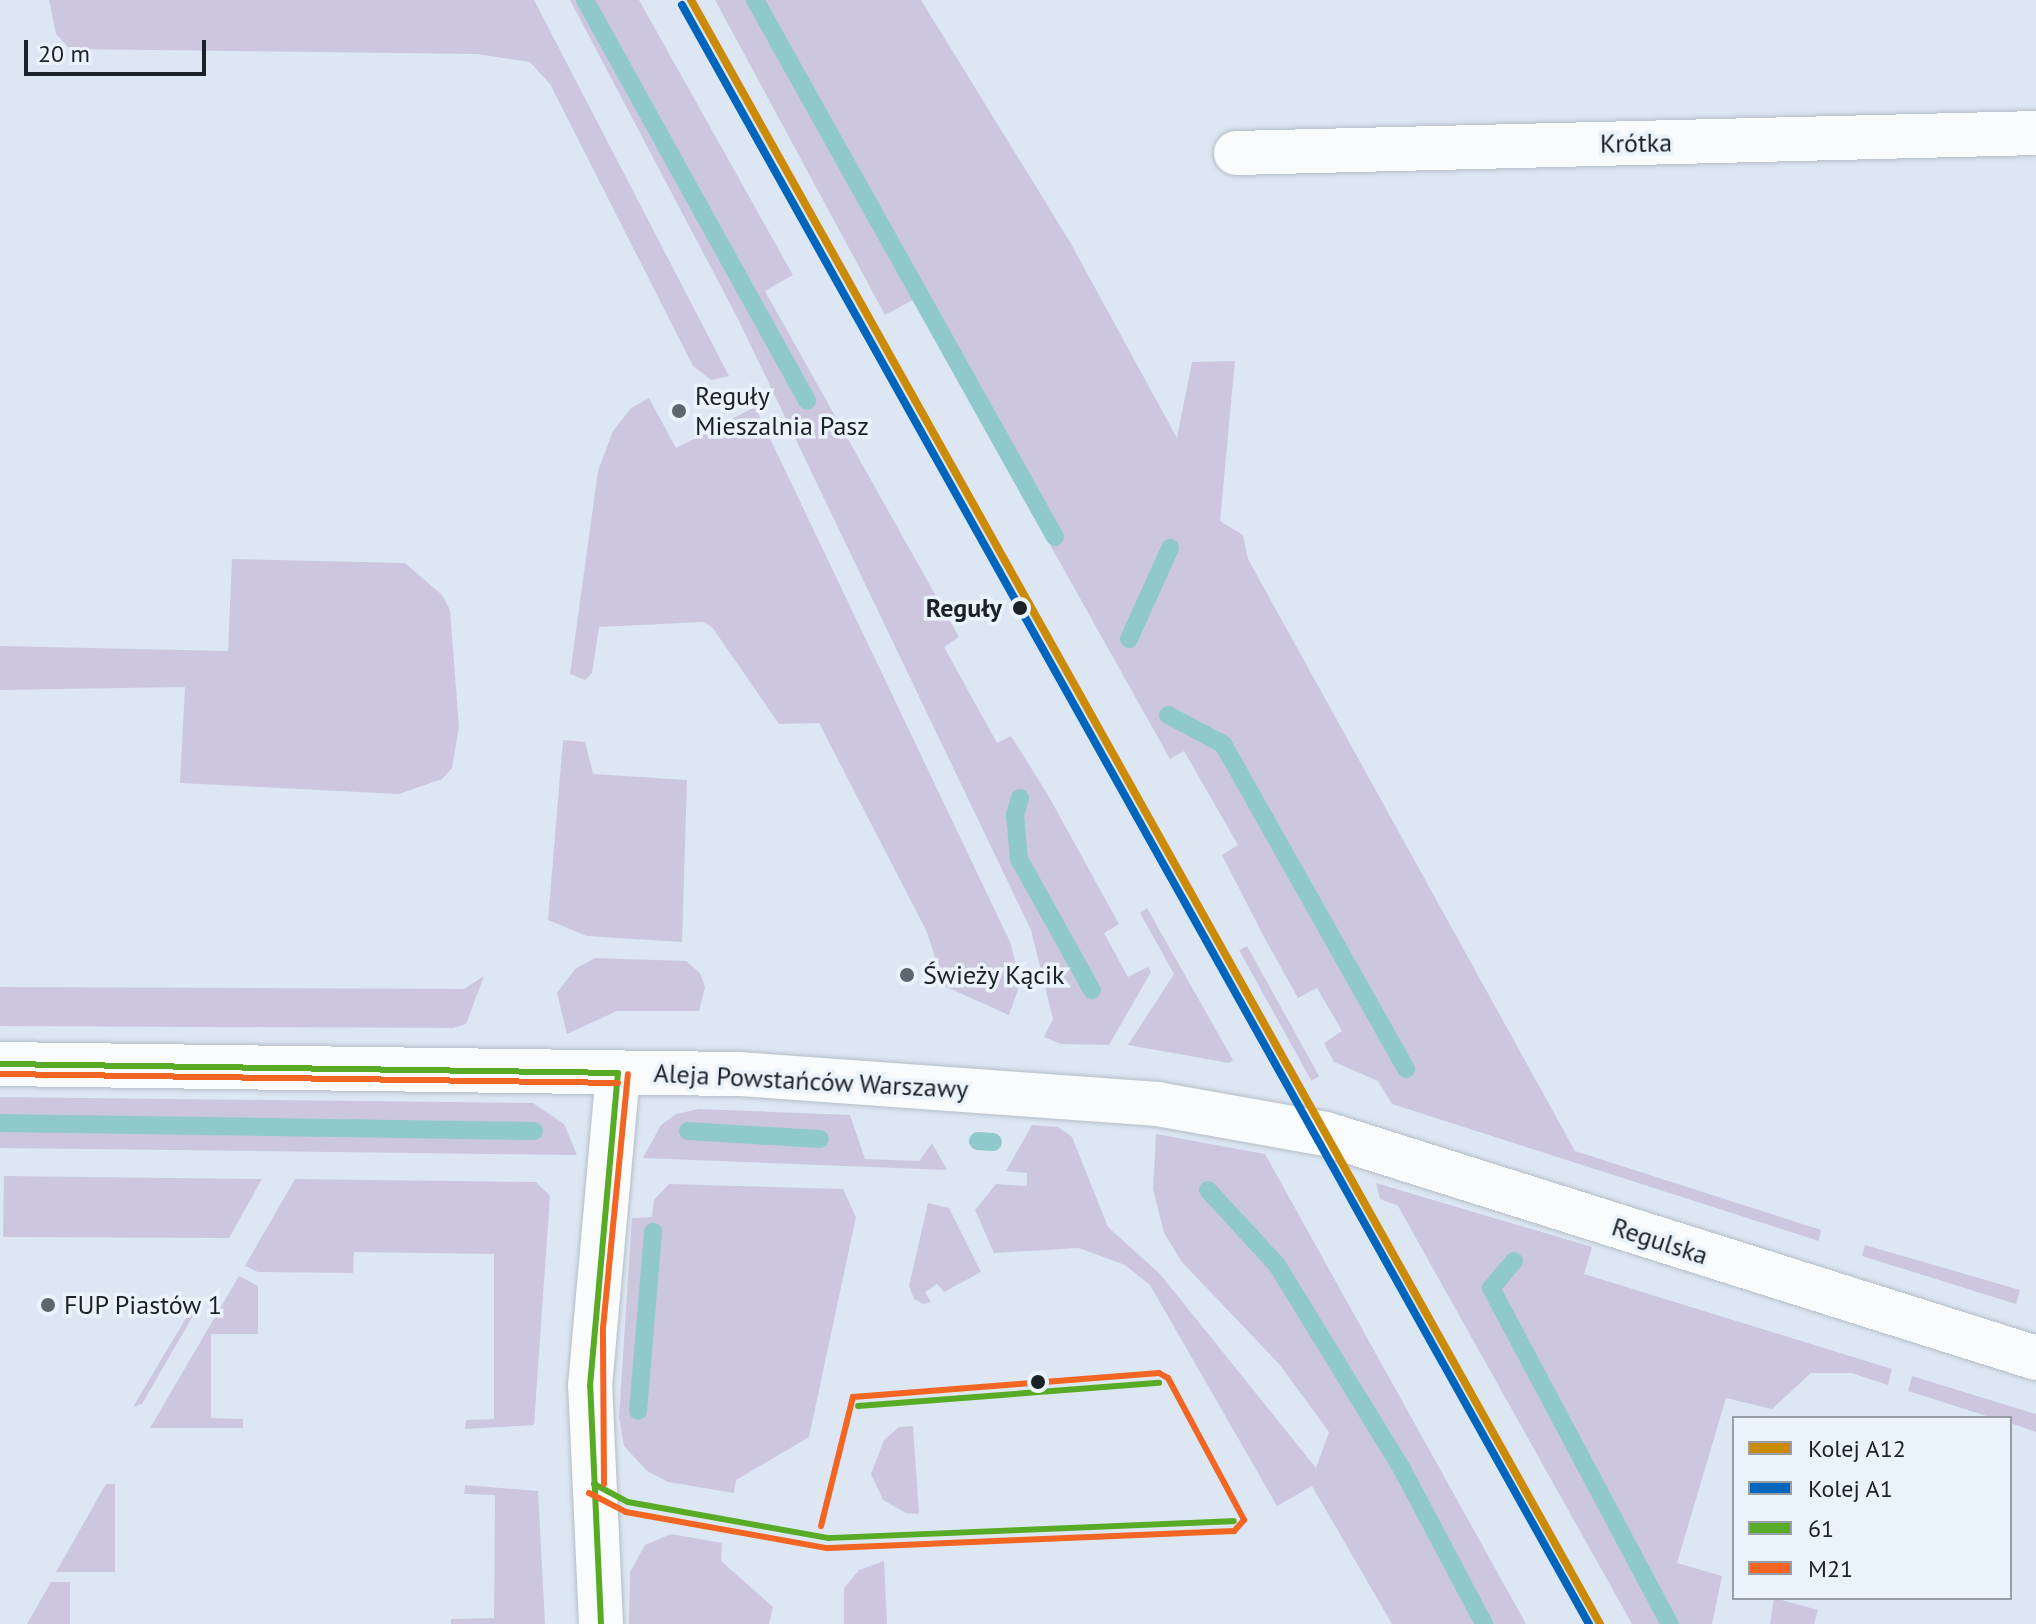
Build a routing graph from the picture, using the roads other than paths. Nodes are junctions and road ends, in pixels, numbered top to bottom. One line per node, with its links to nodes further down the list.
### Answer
1 (2036, 133): 2 (street, Krótka)
2 (1236, 153)
3 (0, 1064): 4 (street, Aleja Powstańców Warszawy)
4 (618, 1073): 5 (street, Aleja Powstańców Warszawy); 7 (street)
5 (1284, 1124): 6 (street, Regulska)
6 (2036, 1358)
7 (601, 1624)

